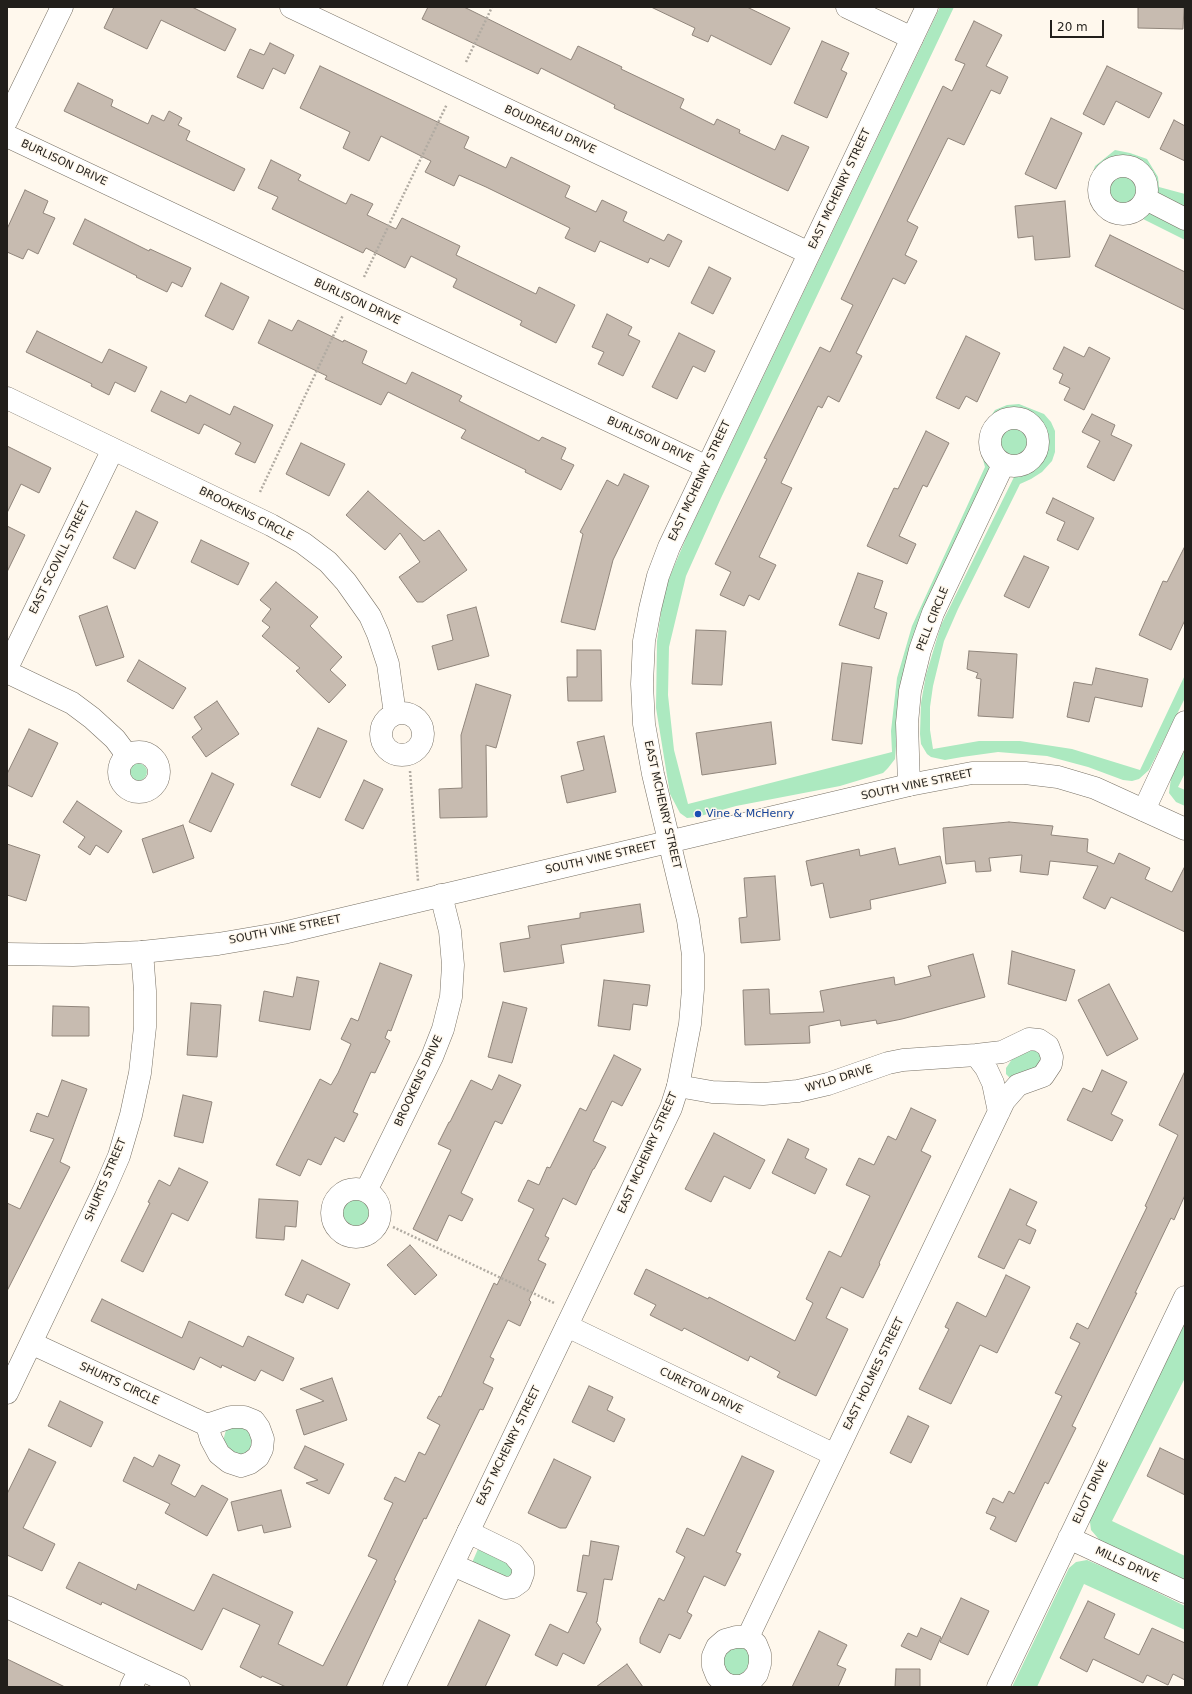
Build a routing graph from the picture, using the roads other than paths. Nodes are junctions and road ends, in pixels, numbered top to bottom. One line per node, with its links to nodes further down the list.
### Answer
1 (62, 7): 6 (street)
2 (291, 7): 10 (street, BOUDREAU DRIVE)
3 (847, 7): 5 (street)
4 (927, 7): 5 (street, EAST MCHENRY STREET)
5 (912, 38): 10 (street, EAST MCHENRY STREET)
6 (7, 120)
7 (7, 136): 14 (street, BURLISON DRIVE)
8 (1146, 199): 9 (street)
9 (1185, 219)
10 (810, 253): 14 (street, EAST MCHENRY STREET)
11 (7, 398): 12 (street, BROOKENS CIRCLE)
12 (113, 449): 15 (street, EAST SCOVILL STREET); 17 (street, BROOKENS CIRCLE)
13 (1003, 465): 20 (street, PELL CIRCLE)
14 (706, 467): 23 (street, EAST MCHENRY STREET)
15 (7, 668)
16 (7, 672): 19 (street)
17 (395, 714)
18 (1185, 722): 21 (street)
19 (127, 755)
20 (909, 785): 21 (street, SOUTH VINE STREET); 23 (street, SOUTH VINE STREET)
21 (1144, 810): 22 (street, SOUTH VINE STREET)
22 (1185, 829)
23 (670, 842): 24 (street, SOUTH VINE STREET); 28 (street, EAST MCHENRY STREET)
24 (441, 895): 25 (street, SOUTH VINE STREET); 30 (street, BROOKENS DRIVE)
25 (142, 952): 26 (street, SOUTH VINE STREET); 33 (street, SHURTS STREET)
26 (7, 954)
27 (976, 1055): 28 (street, WYLD DRIVE); 29 (street); 29 (street, WYLD DRIVE)
28 (678, 1086): 32 (street, EAST MCHENRY STREET)
29 (999, 1112): 36 (street, EAST HOLMES STREET)
30 (366, 1191)
31 (1185, 1297): 38 (street, ELIOT DRIVE)
32 (567, 1326): 36 (street, CURETON DRIVE); 37 (street, EAST MCHENRY STREET)
33 (31, 1343): 34 (street, SHURTS STREET); 35 (street, SHURTS CIRCLE)
34 (7, 1393)
35 (207, 1425)
36 (835, 1455): 42 (street, EAST HOLMES STREET)
37 (468, 1532): 39 (street, EAST MCHENRY STREET); 39 (street)
38 (1069, 1538): 40 (street, MILLS DRIVE); 46 (street, ELIOT DRIVE)
39 (453, 1565): 45 (street, EAST MCHENRY STREET)
40 (1185, 1592)
41 (7, 1607): 43 (street)
42 (748, 1637)
43 (136, 1678): 44 (street)
44 (179, 1687)
45 (394, 1687)
46 (998, 1687)

